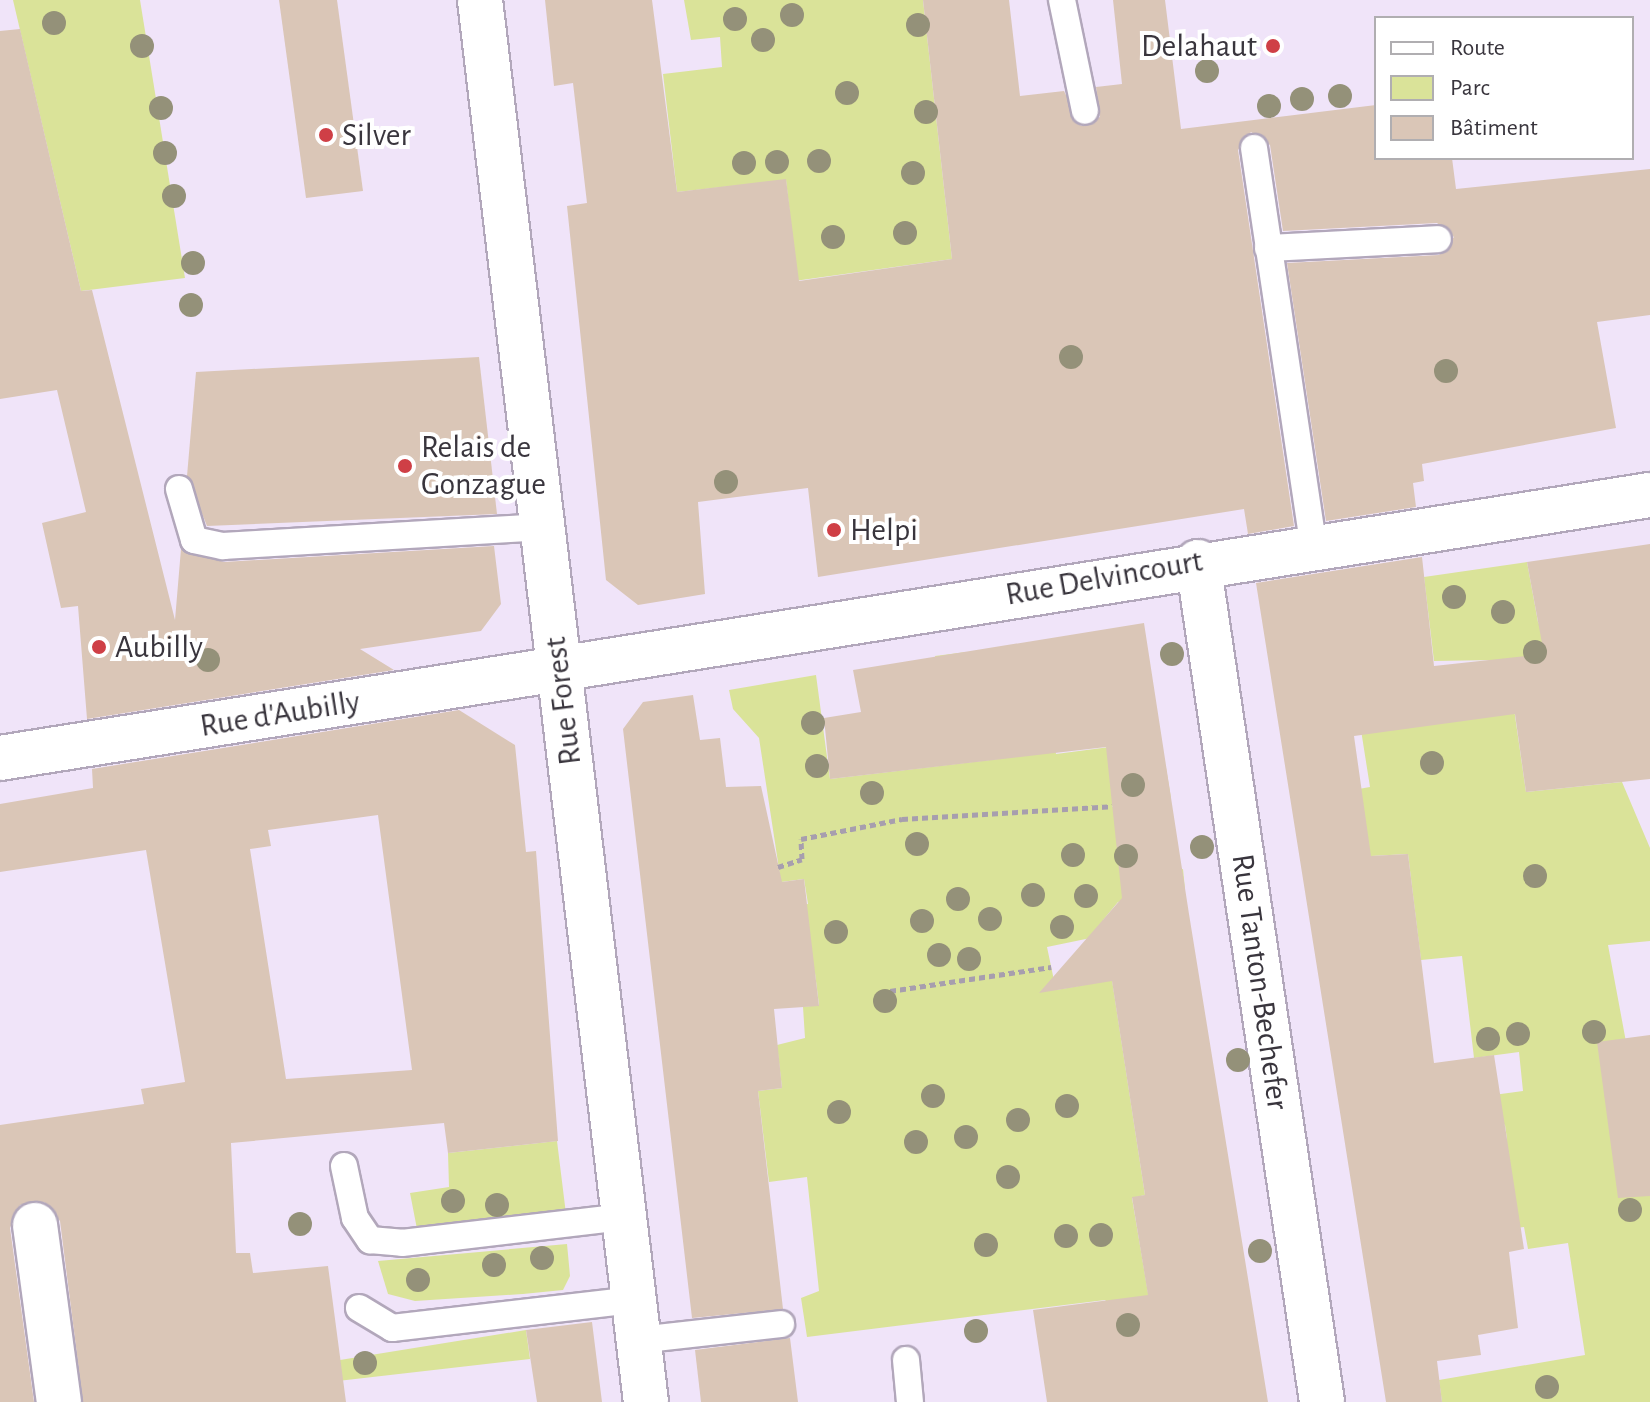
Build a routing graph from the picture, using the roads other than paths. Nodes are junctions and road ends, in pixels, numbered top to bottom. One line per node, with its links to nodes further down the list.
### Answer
1 (480, 0): 9 (street, Rue Forest)
2 (1062, 0): 3 (lane)
3 (1085, 111)
4 (1254, 148): 6 (lane)
5 (1438, 239): 6 (lane)
6 (1268, 248): 10 (lane)
7 (179, 489): 9 (lane)
8 (1650, 495): 10 (street, Rue Delvincourt)
9 (543, 527): 12 (street, Rue Forest)
10 (1313, 545): 11 (street, Rue Delvincourt)
11 (1198, 562): 12 (street, Rue Delvincourt); 24 (street, Rue Tanton-Bechefer)
12 (560, 671): 13 (street, Rue d'Aubilly); 15 (street, Rue Forest)
13 (0, 758)
14 (344, 1166): 15 (lane)
15 (624, 1217): 18 (street, Rue Forest)
16 (35, 1225): 21 (street)
17 (359, 1308): 18 (lane)
18 (637, 1320): 19 (lane); 22 (street, Rue Forest)
19 (781, 1324)
20 (906, 1360): 23 (lane)
21 (59, 1402)
22 (646, 1402)
23 (910, 1402)
24 (1322, 1402)

